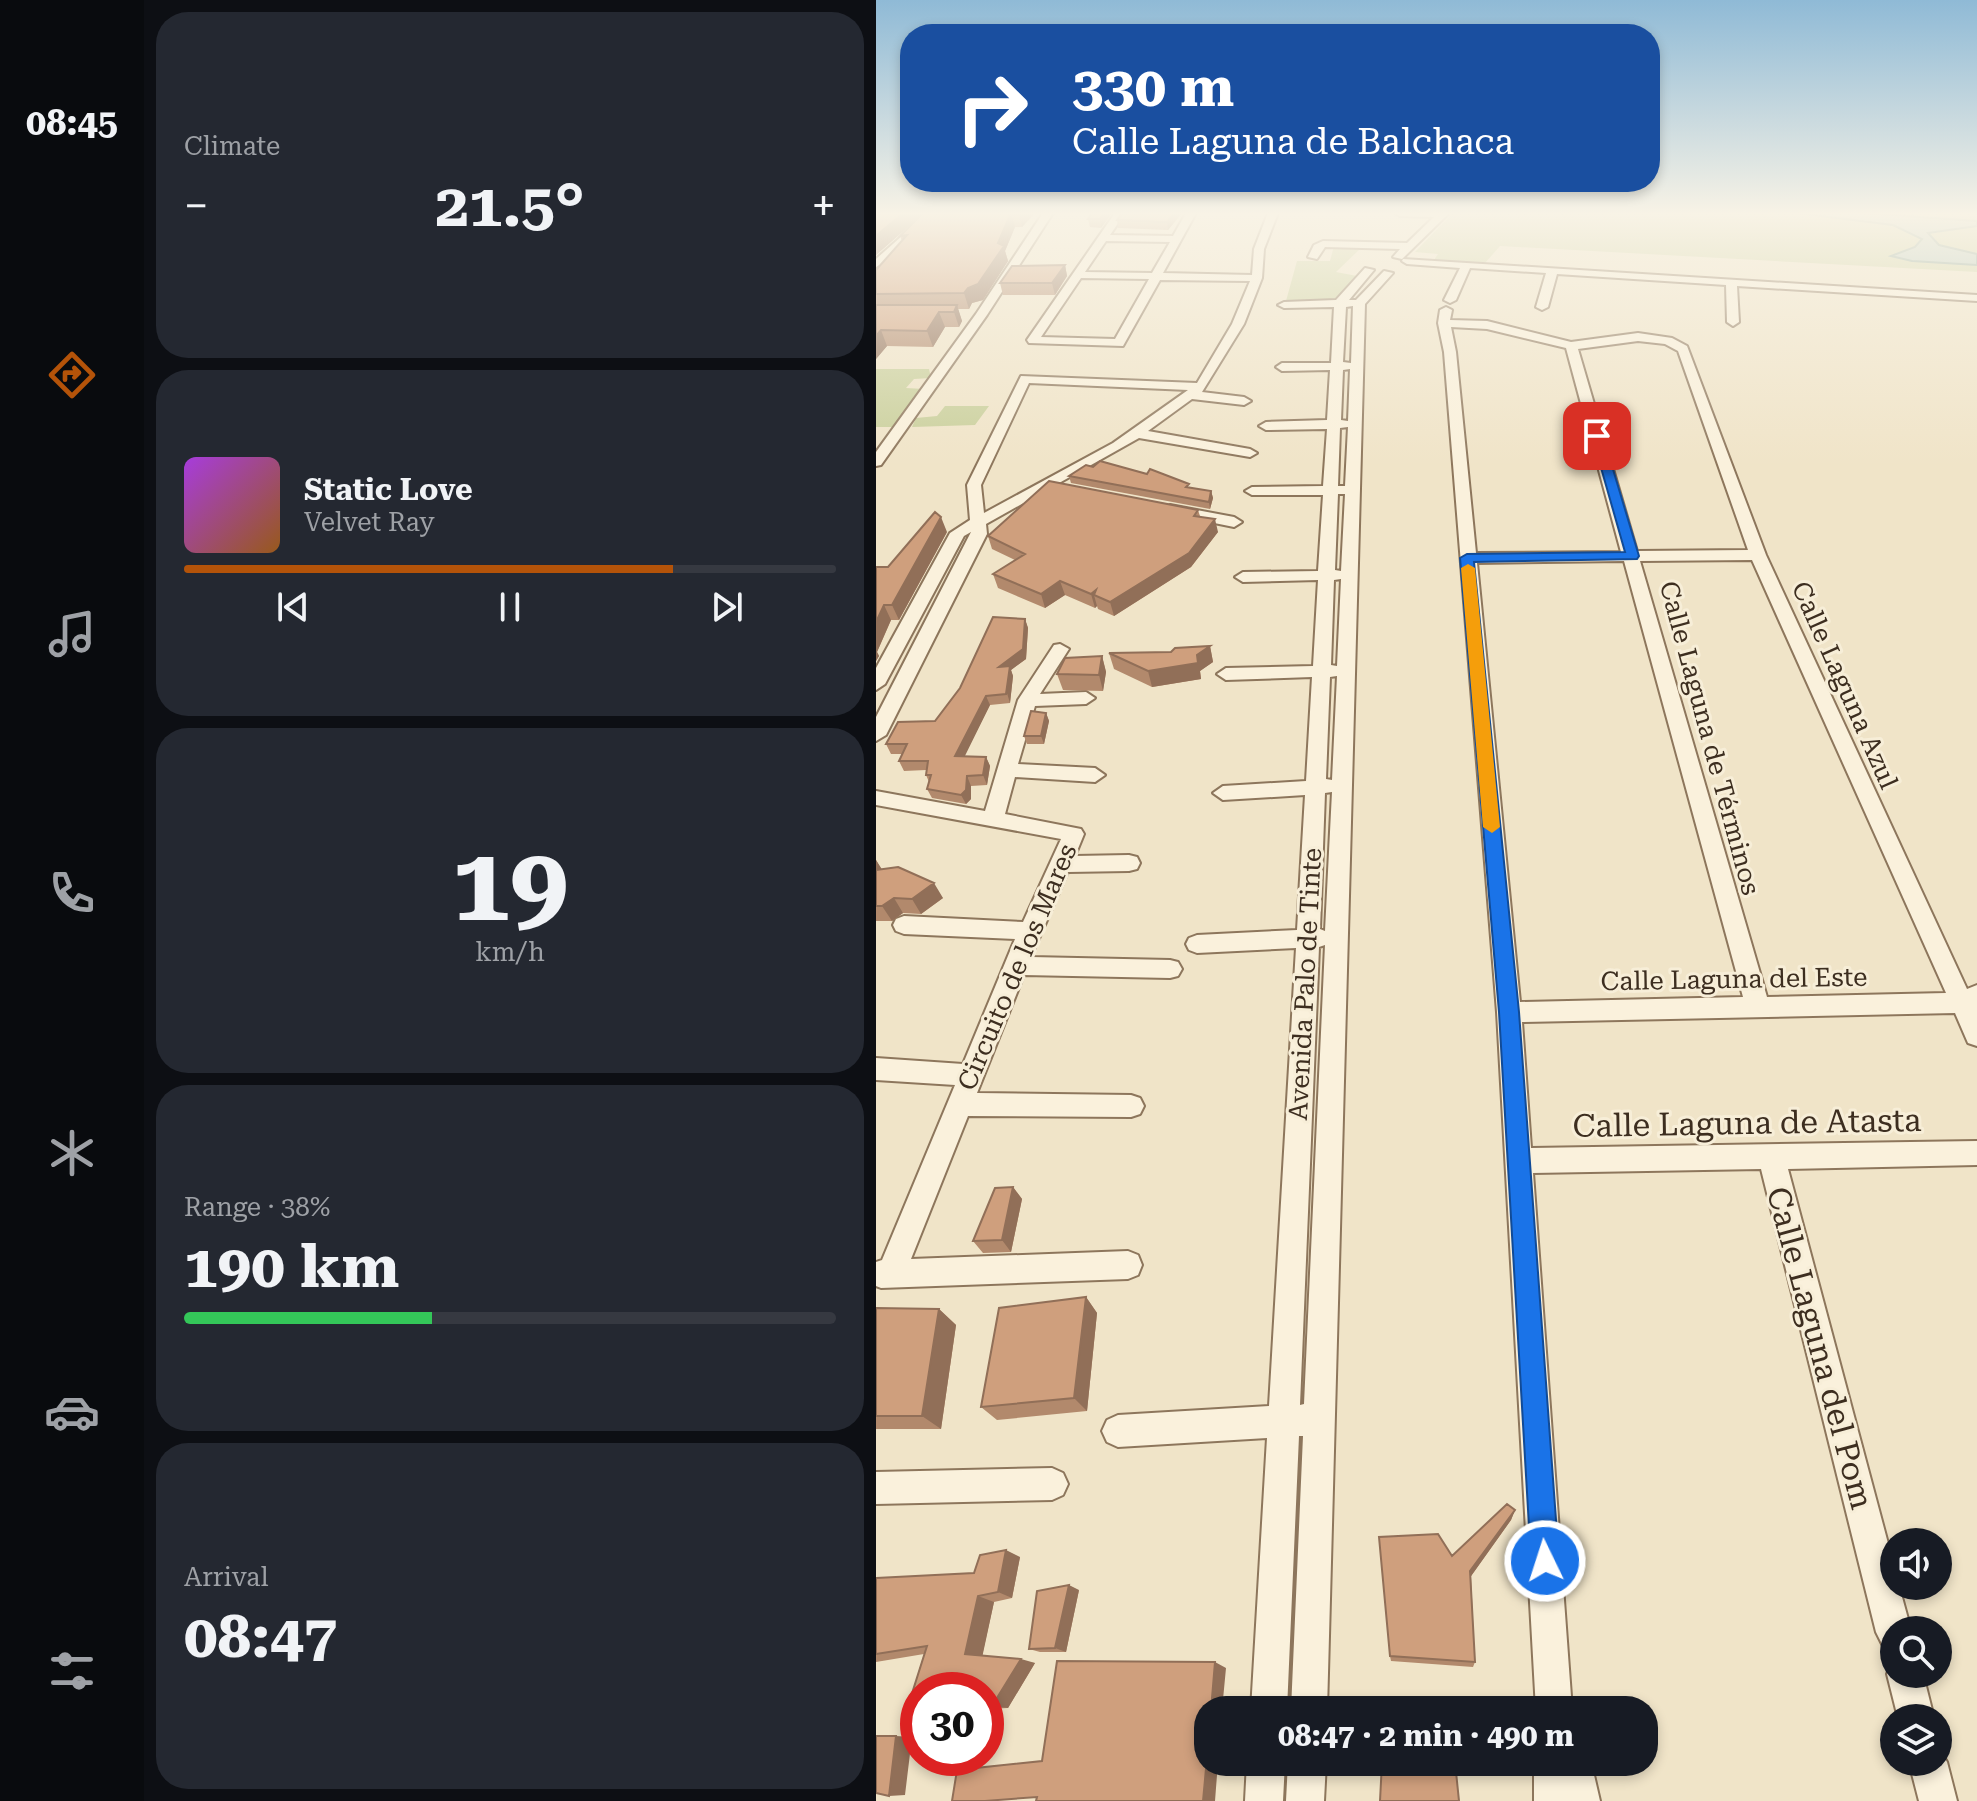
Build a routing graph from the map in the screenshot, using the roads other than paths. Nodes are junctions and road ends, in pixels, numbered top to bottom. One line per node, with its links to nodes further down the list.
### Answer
1 (993, 297): 16 (street)
2 (1063, 297): 3 (street)
3 (1145, 297)
4 (1249, 297): 21 (street)
5 (1356, 297): 10 (street)
6 (1453, 297): 14 (street)
7 (1545, 297): 13 (street)
8 (1732, 297): 17 (street)
9 (1867, 297): 12 (street)
10 (1350, 303): 11 (street); 19 (street, Avenida Palo de Tinte)
11 (1284, 305)
12 (1977, 306)
13 (1542, 307)
14 (1447, 311): 18 (street); 37 (street)
15 (967, 315): 16 (street)
16 (981, 315): 27 (street)
17 (1733, 322)
18 (1571, 346): 35 (street, Calle Laguna Azul); 36 (street, Calle Laguna de Términos)
19 (1346, 366): 20 (street); 23 (street, Avenida Palo de Tinte)
20 (1282, 367)
21 (1196, 391): 22 (street); 25 (street); 33 (street)
22 (1244, 401)
23 (1344, 424): 24 (street); 30 (street, Avenida Palo de Tinte)
24 (1266, 426)
25 (1135, 433): 26 (street); 28 (street)
26 (1250, 453)
27 (876, 462)
28 (1043, 485): 29 (street); 33 (street)
29 (1064, 489)
30 (1341, 490): 31 (street); 38 (street, Avenida Palo de Tinte)
31 (1252, 491)
32 (1152, 506): 34 (street)
33 (978, 519): 40 (street); 41 (street)
34 (1234, 522)
35 (1758, 555): 36 (street); 67 (street, Calle Laguna Azul)
36 (1632, 556): 37 (street); 68 (street, Calle Laguna de Términos)
37 (1467, 558): 69 (street)
38 (1337, 575): 39 (street); 43 (street, Avenida Palo de Tinte); 45 (street, Avenida Palo de Tinte)
39 (1243, 577)
40 (930, 586): 41 (street); 47 (street)
41 (952, 586): 44 (street)
42 (1060, 649): 49 (street)
43 (1346, 670): 45 (street); 53 (street, Avenida Palo de Tinte)
44 (909, 672): 47 (street); 50 (street)
45 (1321, 672): 46 (street); 54 (street, Avenida Palo de Tinte)
46 (1226, 674)
47 (879, 678)
48 (1086, 698): 49 (street)
49 (1027, 700): 51 (street)
50 (876, 735)
51 (1005, 770): 52 (street); 57 (street)
52 (1095, 775)
53 (1342, 785): 54 (street); 62 (street, Avenida Palo de Tinte)
54 (1315, 787): 55 (street); 63 (street, Avenida Palo de Tinte)
55 (1223, 793)
56 (876, 798): 57 (street, Circuito de los Mares)
57 (993, 819): 59 (street, Circuito de los Mares)
58 (1129, 863): 59 (street)
59 (1059, 864): 61 (street, Circuito de los Mares)
60 (904, 925): 61 (street)
61 (1030, 931): 65 (street, Circuito de los Mares)
62 (1337, 938): 63 (street); 75 (street, Avenida Palo de Tinte)
63 (1307, 939): 64 (street); 76 (street, Avenida Palo de Tinte)
64 (1197, 944)
65 (1016, 966): 66 (street); 72 (street, Circuito de los Mares)
66 (1170, 969)
67 (1969, 999): 68 (street, Calle Laguna del Este); 70 (street, Calle Laguna Azul)
68 (1757, 1005): 69 (street, Calle Laguna del Este)
69 (1509, 1012): 79 (street)
70 (1977, 1036)
71 (876, 1069): 72 (street)
72 (970, 1075): 73 (street, Circuito de los Mares)
73 (959, 1104): 74 (street); 81 (street, Circuito de los Mares)
74 (1131, 1106)
75 (1330, 1143): 76 (street); 83 (street, Avenida Palo de Tinte)
76 (1297, 1145): 82 (street, Avenida Palo de Tinte)
77 (1977, 1153): 78 (street, Calle Laguna de Atasta)
78 (1771, 1156): 79 (street, Calle Laguna de Atasta); 87 (street, Calle Laguna del Pom)
79 (1518, 1161): 90 (street)
80 (1128, 1265): 81 (street)
81 (883, 1274)
82 (1283, 1419): 83 (street); 84 (street); 88 (street, Avenida Palo de Tinte)
83 (1320, 1419): 89 (street, Avenida Palo de Tinte)
84 (1118, 1431)
85 (1052, 1484): 86 (street)
86 (876, 1488)
87 (1890, 1616)
88 (1270, 1696)
89 (1310, 1696)
90 (1556, 1696)
91 (1265, 1776): 96 (street)
92 (1306, 1776): 97 (street)
93 (1553, 1776): 98 (street)
94 (1575, 1776): 99 (street)
95 (1932, 1776): 100 (street)
96 (1264, 1801)
97 (1305, 1801)
98 (1553, 1801)
99 (1581, 1801)
100 (1938, 1801)

